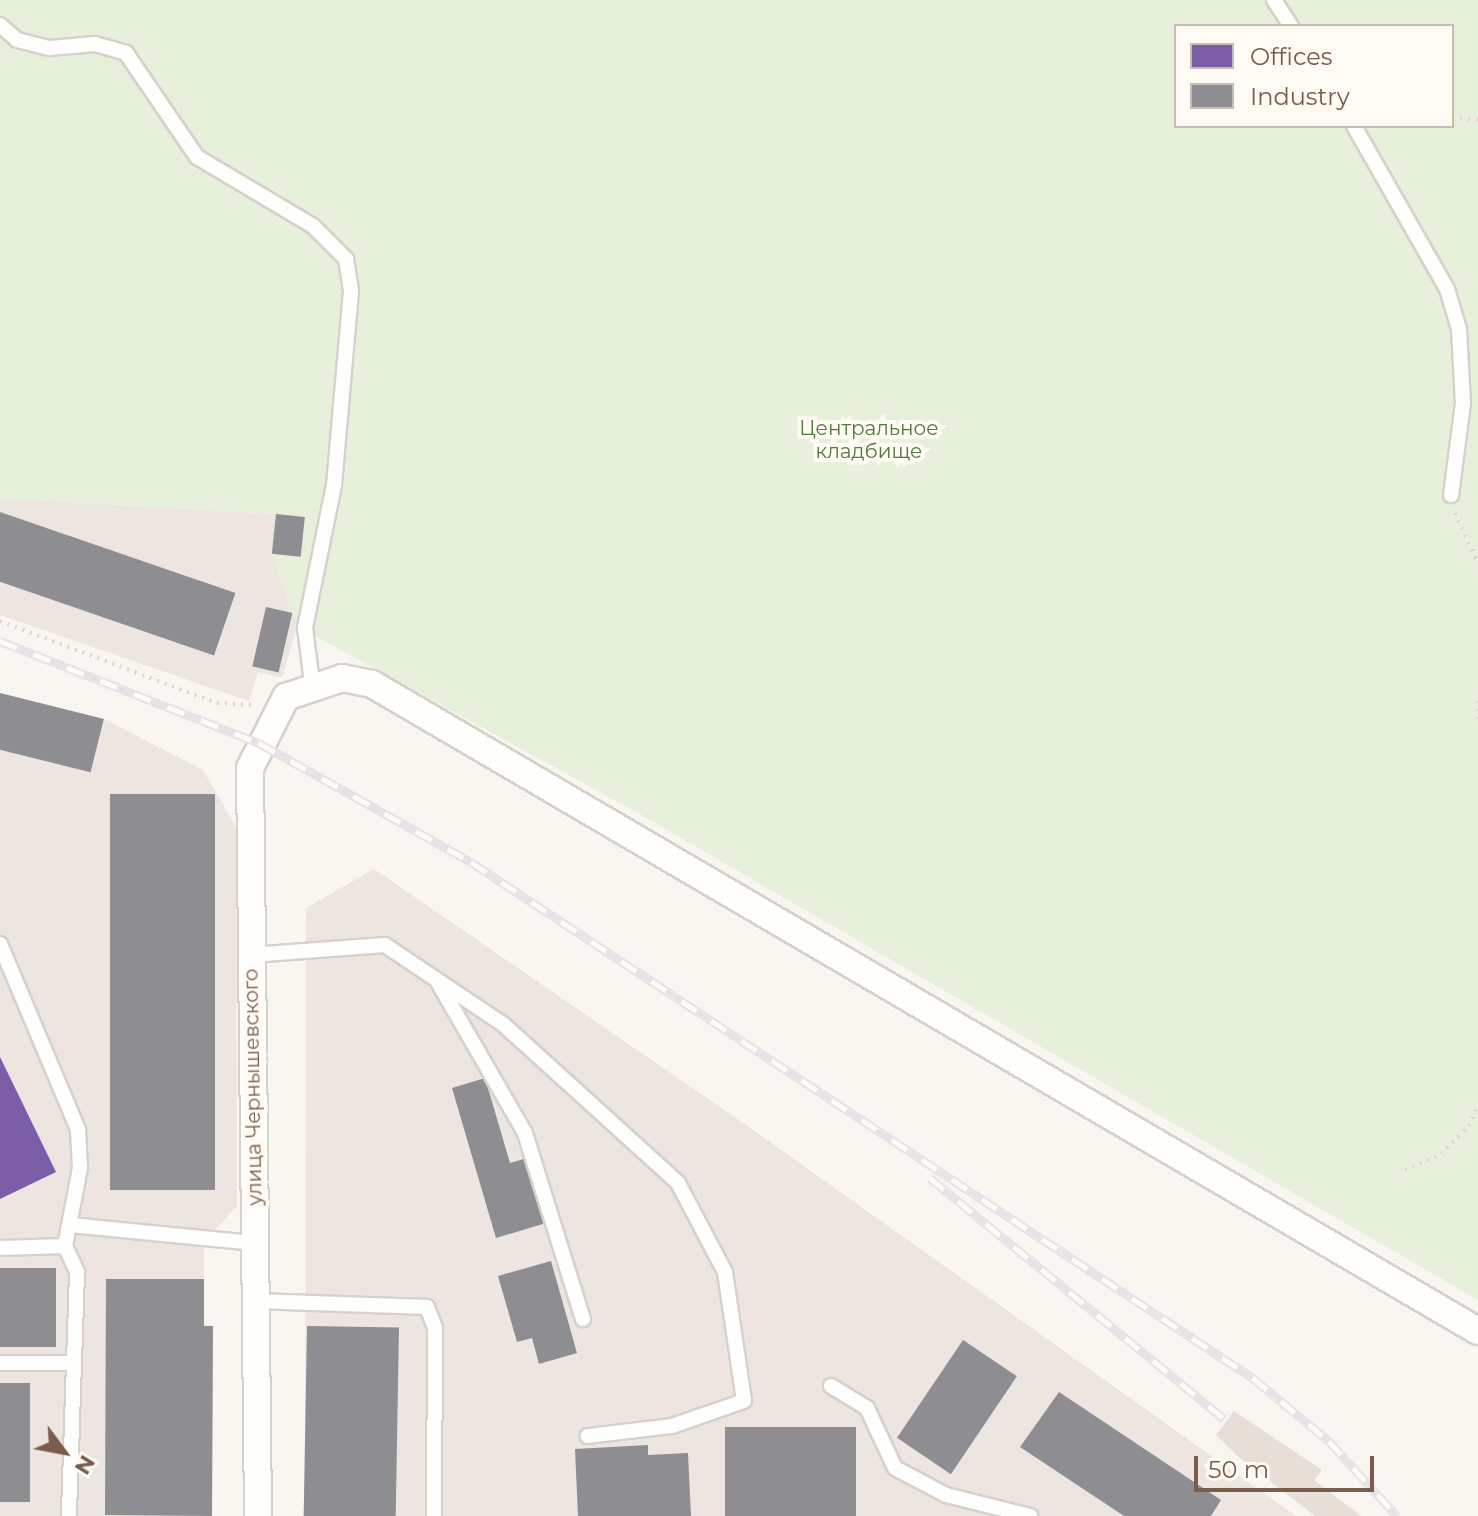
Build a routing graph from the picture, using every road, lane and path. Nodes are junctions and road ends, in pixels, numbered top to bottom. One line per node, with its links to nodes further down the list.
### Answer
1 (1274, 0): 2 (lane)
2 (1290, 24)
3 (0, 25): 10 (lane)
4 (1454, 118): 5 (path)
5 (1478, 120)
6 (1355, 128): 7 (lane)
7 (1451, 495): 8 (path)
8 (1478, 564)
9 (0, 621): 11 (path)
10 (312, 683): 11 (street); 25 (street)
11 (286, 697): 15 (street, улица Чернышевского)
12 (1478, 701): 13 (path)
13 (1478, 720)
14 (0, 944): 19 (lane)
15 (251, 955): 16 (lane); 20 (street, улица Чернышевского)
16 (435, 978): 24 (lane); 29 (lane)
17 (1478, 1104): 18 (path)
18 (1405, 1170)
19 (70, 1225): 20 (lane); 21 (lane)
20 (255, 1243): 23 (street, улица Чернышевского)
21 (65, 1246): 22 (lane); 27 (lane)
22 (0, 1248)
23 (256, 1301): 32 (street, улица Чернышевского); 33 (lane)
24 (583, 1319)
25 (1478, 1331)
26 (0, 1363): 27 (lane)
27 (74, 1363): 31 (lane)
28 (831, 1386): 30 (lane)
29 (588, 1436)
30 (969, 1508): 34 (lane)
31 (69, 1516)
32 (258, 1516)
33 (434, 1516)
34 (1030, 1516)

